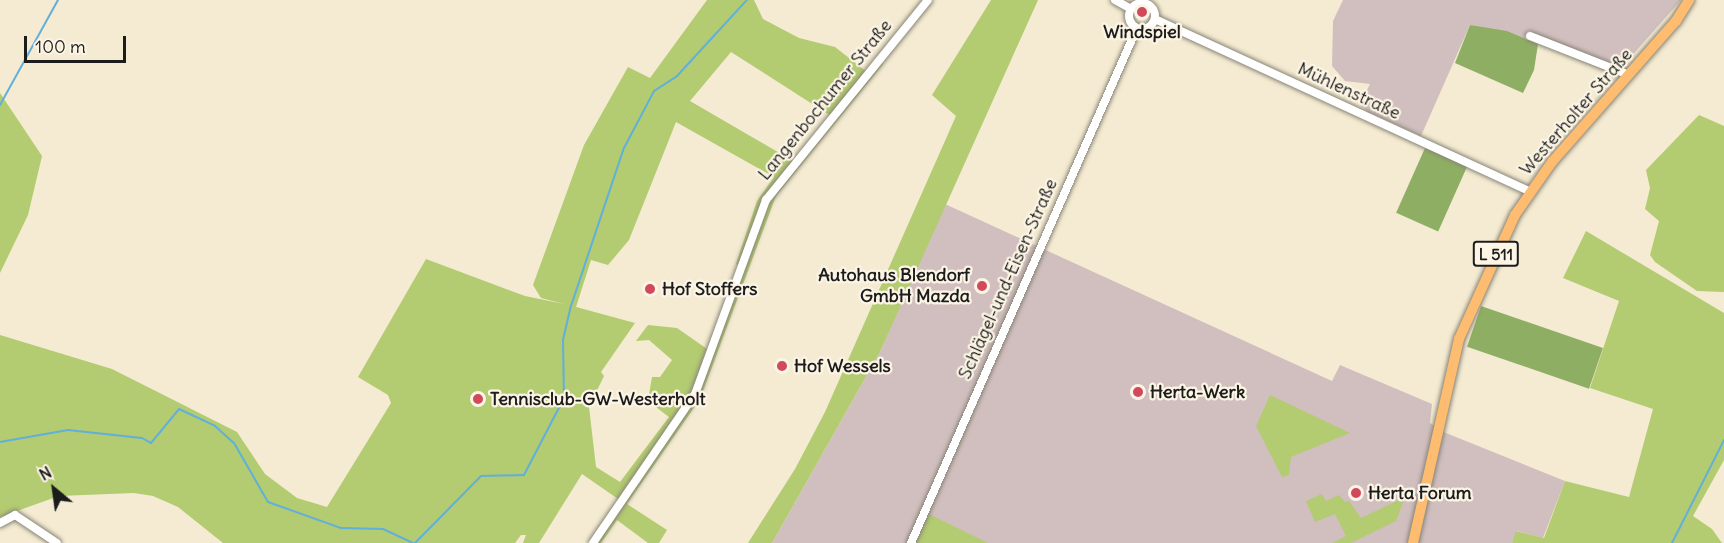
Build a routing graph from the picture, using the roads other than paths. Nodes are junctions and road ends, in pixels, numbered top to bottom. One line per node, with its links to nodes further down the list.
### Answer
1 (928, 0): 15 (street, Langenbochumer Straße)
2 (1114, 0): 6 (street)
3 (1689, 0): 7 (main road, Westerholter Straße / L 511)
4 (1697, 0): 7 (main road, Westerholter Straße / L 511)
5 (1148, 2): 6 (street); 8 (street)
6 (1131, 9): 9 (street)
7 (1679, 17): 11 (main road, Westerholter Straße / L 511)
8 (1155, 19): 9 (street); 12 (street, Mühlenstraße)
9 (1137, 28): 16 (street, Schlägel-und-Eisen-Straße)
10 (1530, 36): 11 (street)
11 (1629, 75): 12 (main road, Westerholter Straße / L 511)
12 (1529, 191): 17 (main road, Westerholter Straße / L 511)
13 (0, 523): 14 (street)
14 (57, 543)
15 (593, 543)
16 (910, 543)
17 (1413, 543)

